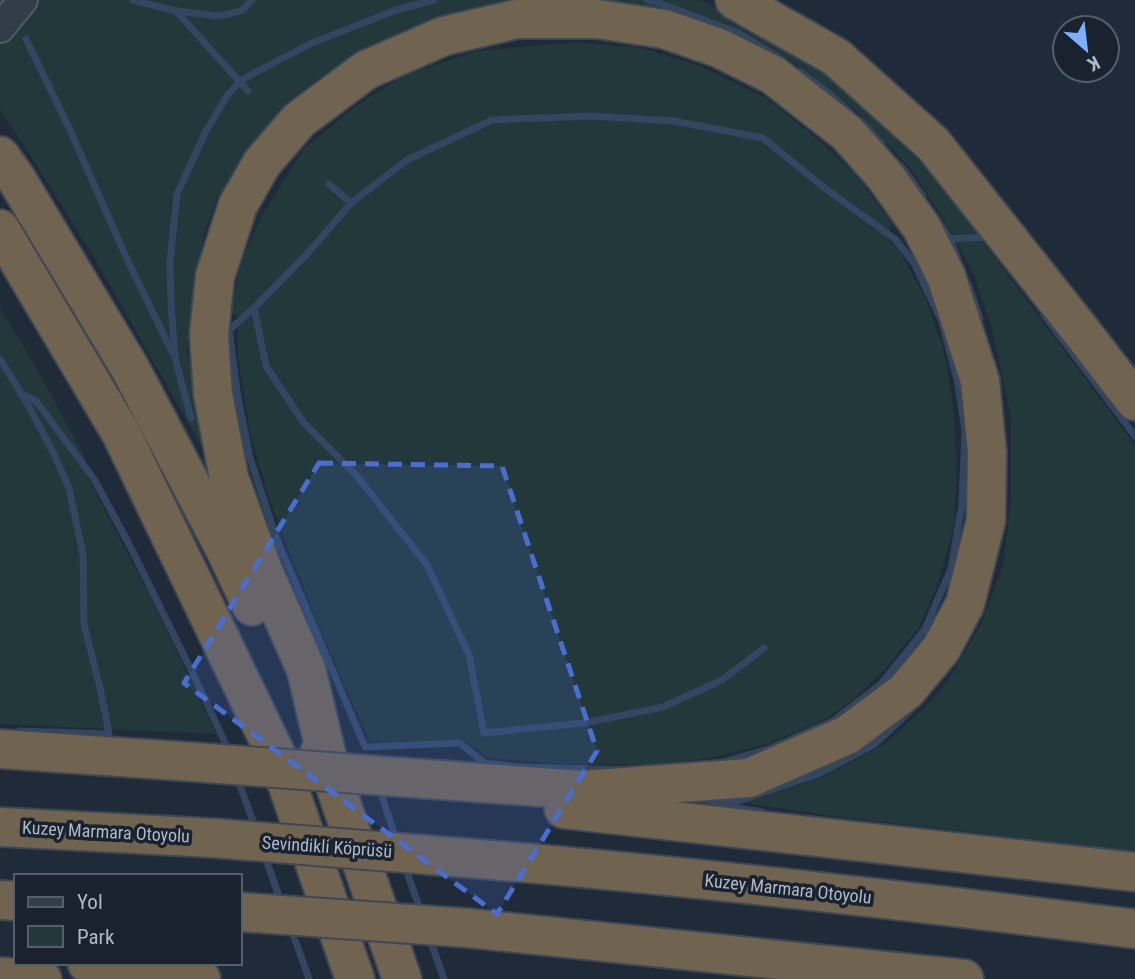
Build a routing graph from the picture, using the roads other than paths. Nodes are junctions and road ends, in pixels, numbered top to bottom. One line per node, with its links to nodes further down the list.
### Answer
1 (23, 0): 3 (street)
2 (736, 0): 7 (highway)
3 (0, 28)
4 (0, 156): 9 (highway)
5 (0, 229): 6 (highway)
6 (11, 252): 21 (highway)
7 (1135, 401)
8 (0, 749): 10 (highway, bridge)
9 (331, 774): 10 (highway); 22 (highway)
10 (412, 778): 14 (highway)
11 (0, 827): 12 (highway, Kuzey Marmara Otoyolu)
12 (213, 838): 13 (highway, Sevindikli Köprüsü, bridge)
13 (441, 856): 16 (highway, Kuzey Marmara Otoyolu)
14 (1135, 872)
15 (242, 912): 23 (highway, bridge)
16 (1135, 929)
17 (111, 965): 20 (highway)
18 (0, 977): 19 (highway)
19 (42, 979)
20 (201, 979)
21 (355, 979)
22 (402, 979)
23 (964, 979)

